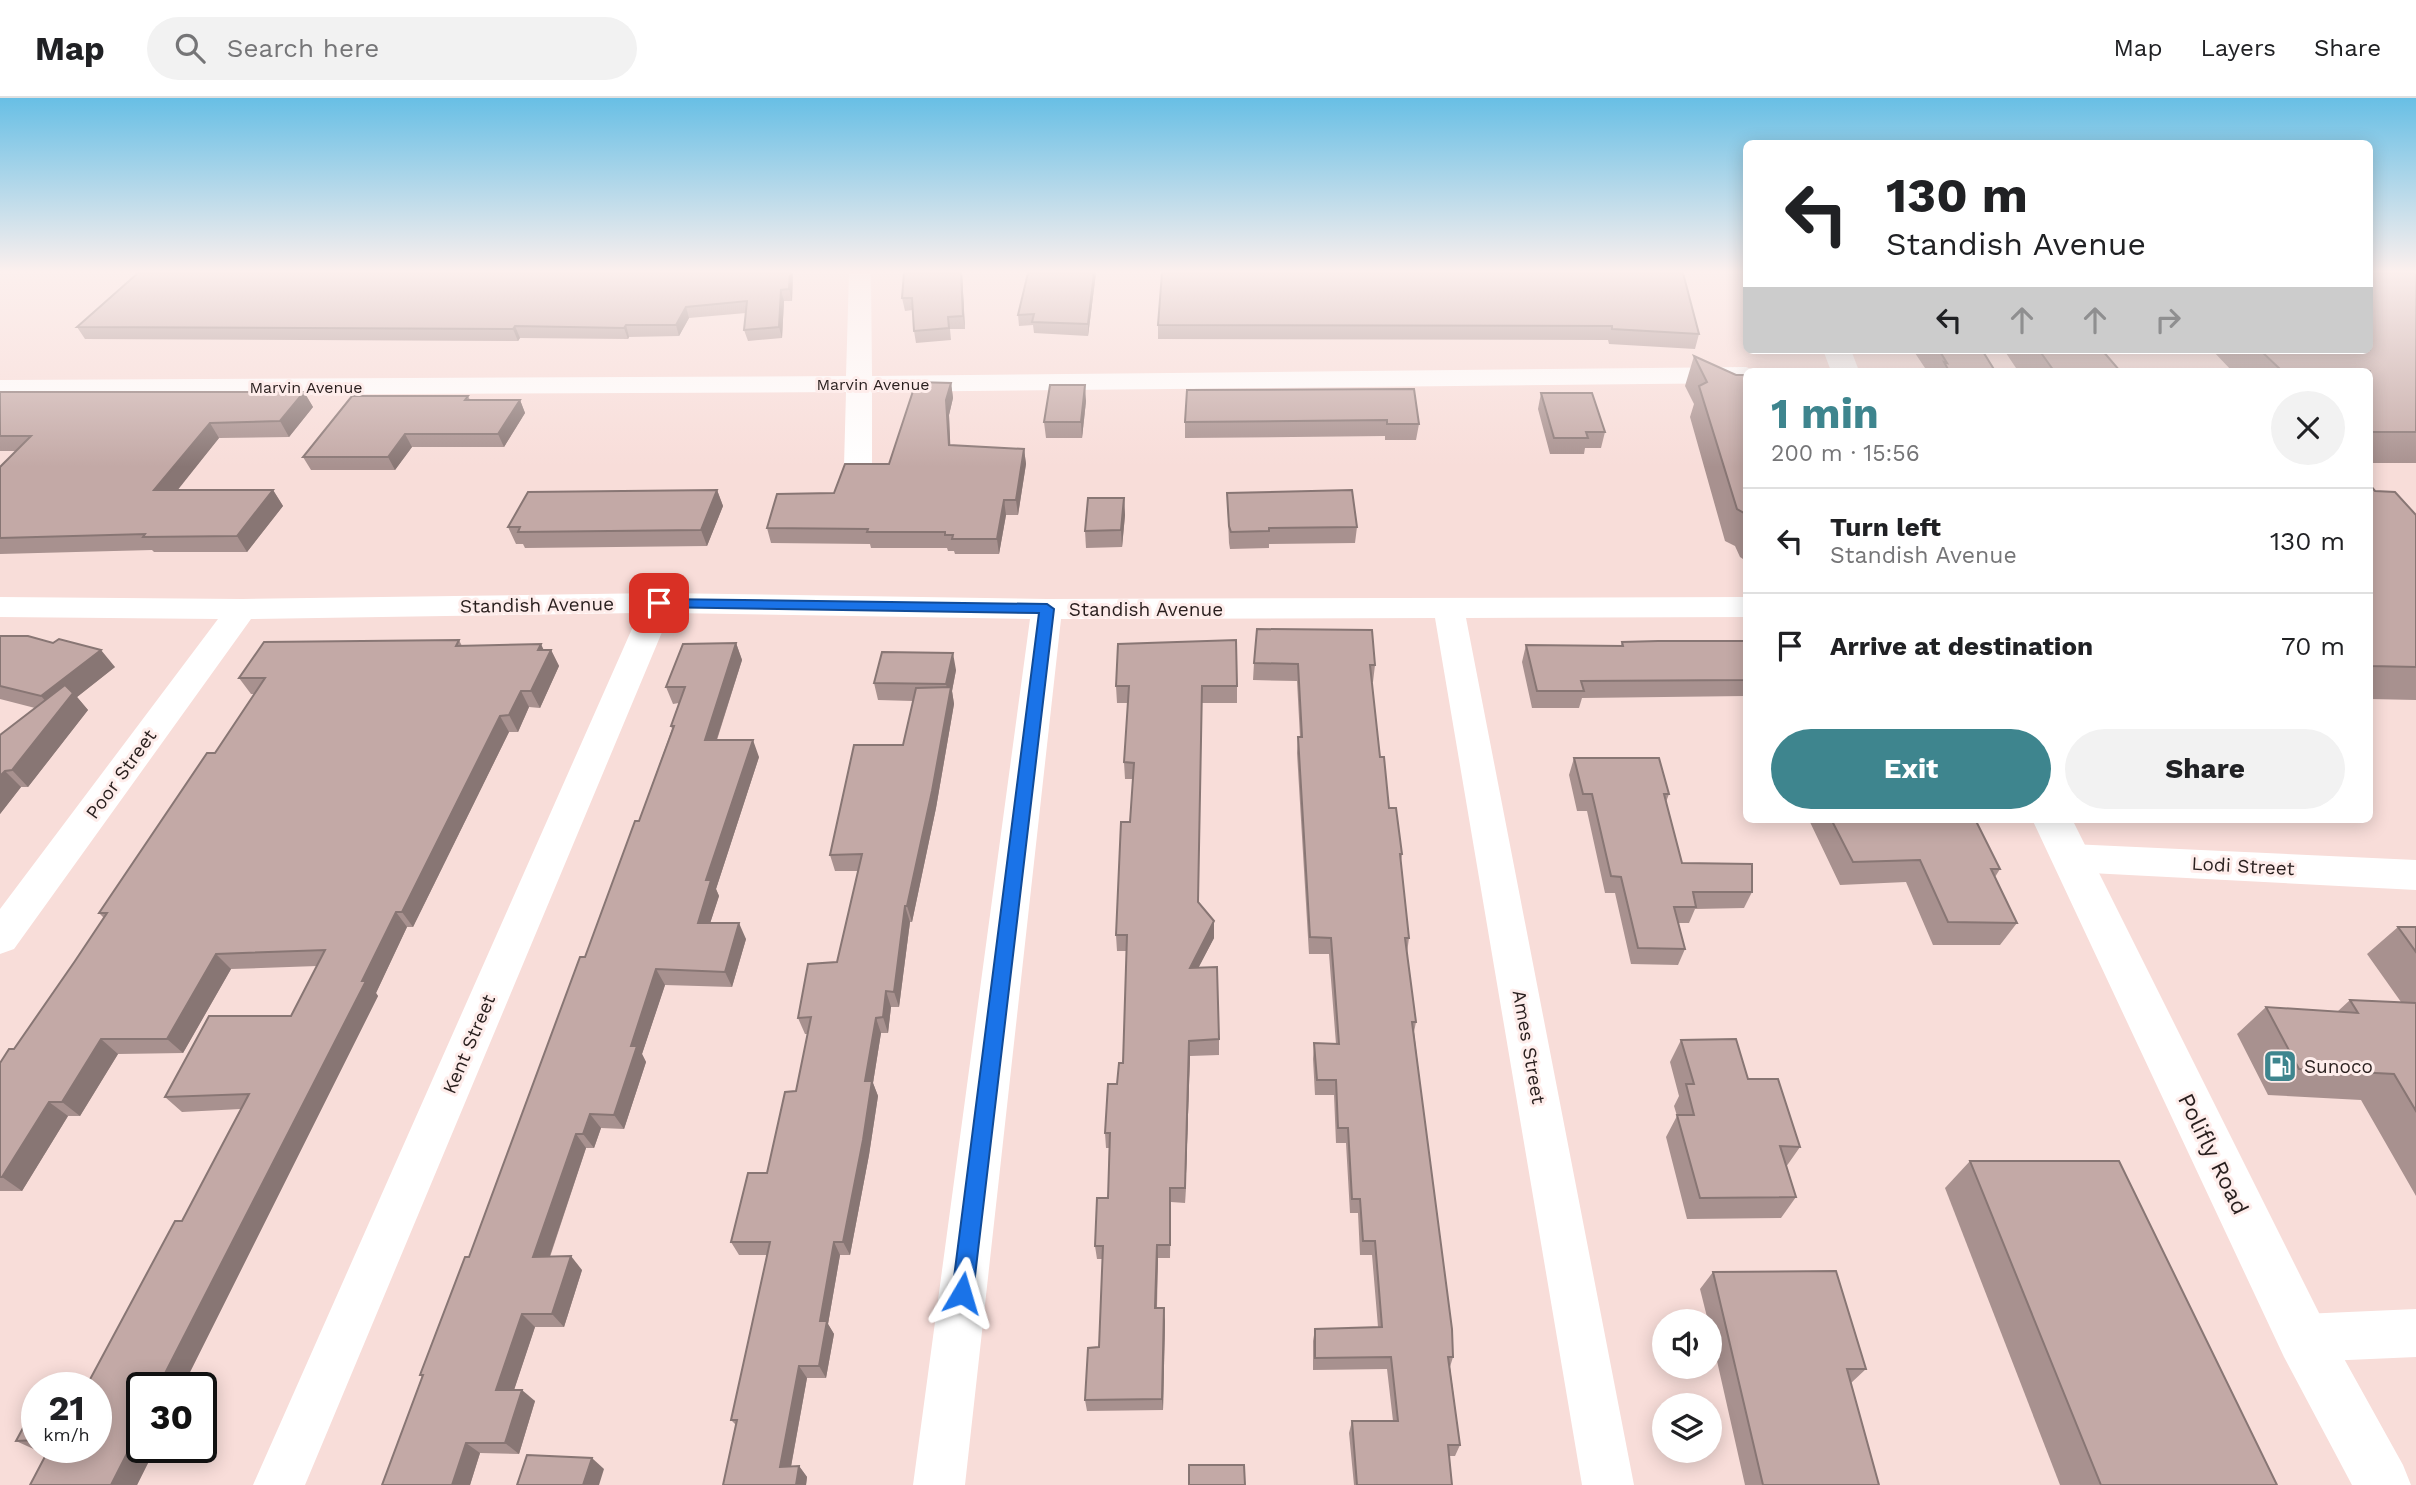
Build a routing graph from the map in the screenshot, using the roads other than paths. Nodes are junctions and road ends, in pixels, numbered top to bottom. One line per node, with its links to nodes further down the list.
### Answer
1 (859, 338): 3 (street)
2 (1743, 374): 3 (street, Marvin Avenue)
3 (859, 384): 4 (street, Marvin Avenue); 5 (street)
4 (0, 388)
5 (858, 466)
6 (659, 603): 10 (street, Standish Avenue); 11 (street, Standish Avenue); 17 (street, Kent Street)
7 (0, 607): 10 (street, Standish Avenue)
8 (1743, 607): 9 (street, Standish Avenue)
9 (1449, 608): 11 (street, Standish Avenue); 19 (street, Ames Street)
10 (242, 609): 14 (street, Poor Street)
11 (1047, 609): 18 (street)
12 (2061, 838): 13 (street, Lodi Street); 16 (main road, Polifly Road)
13 (2416, 875)
14 (0, 939)
15 (2416, 1333): 16 (street)
16 (2303, 1339): 20 (main road, Polifly Road)
17 (279, 1485)
18 (939, 1485)
19 (1608, 1485)
20 (2383, 1485)

